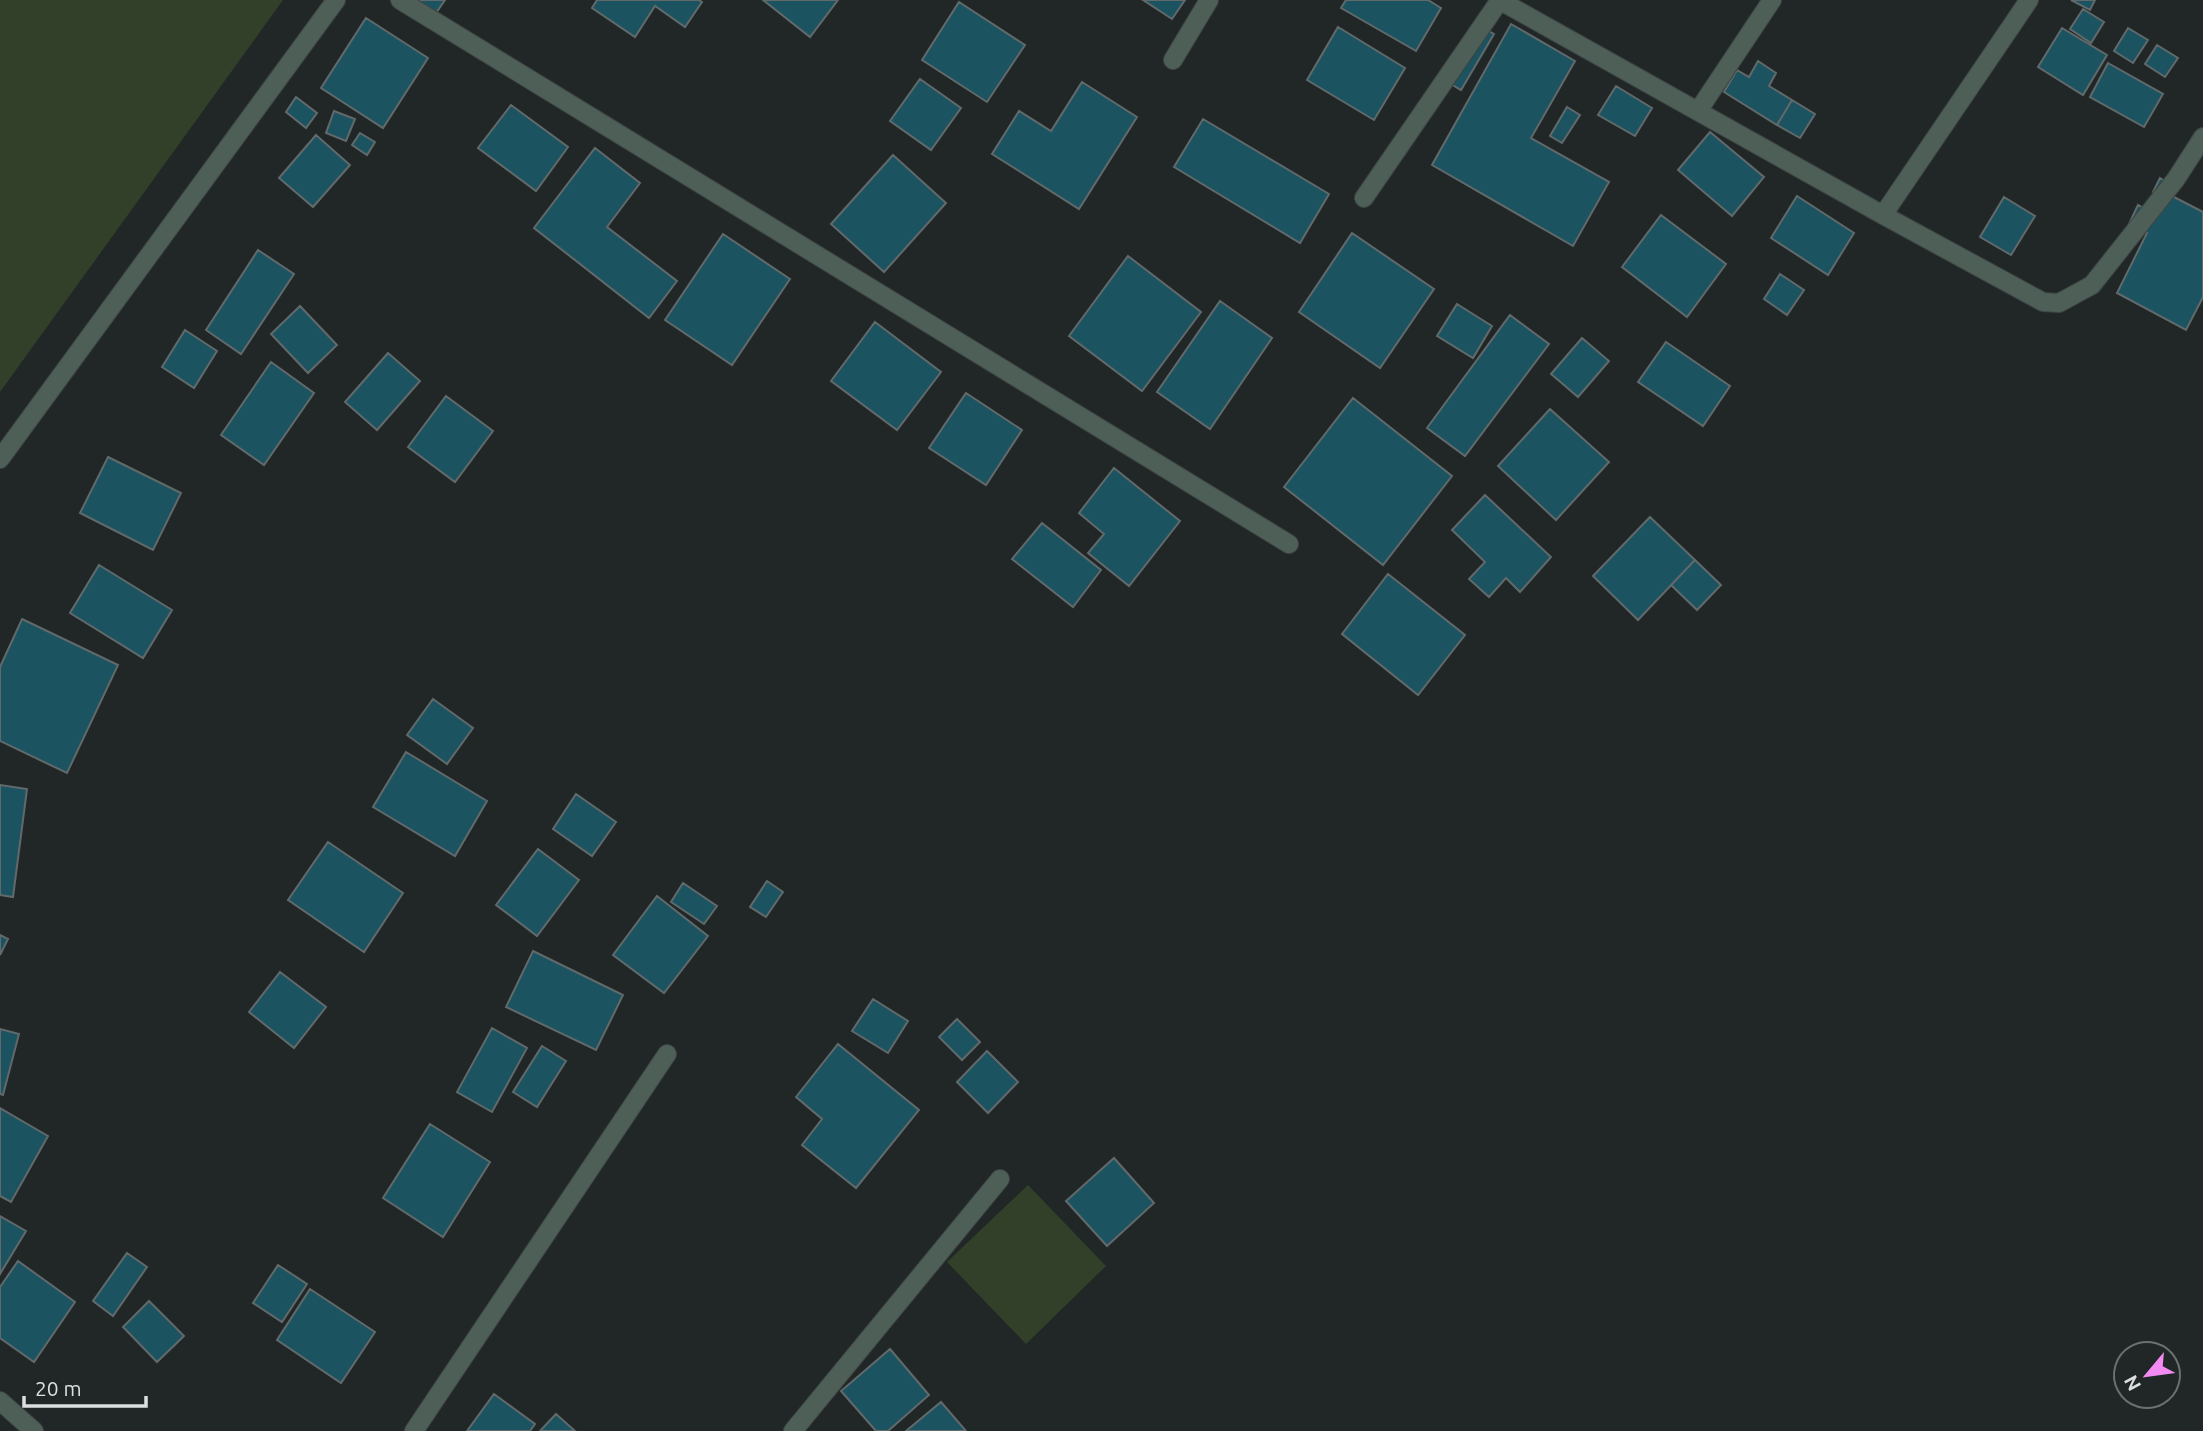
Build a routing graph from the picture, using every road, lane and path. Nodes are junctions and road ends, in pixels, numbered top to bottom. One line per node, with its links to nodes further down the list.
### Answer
1 (336, 0): 12 (street)
2 (400, 0): 13 (street)
3 (1209, 0): 7 (street)
4 (1500, 0): 8 (street); 10 (street)
5 (1772, 0): 8 (street)
6 (2029, 0): 11 (street)
7 (1173, 60)
8 (1698, 111): 11 (street)
9 (2203, 137): 11 (street)
10 (1364, 198)
11 (1883, 215)
12 (0, 459)
13 (1289, 544)
14 (667, 1054): 18 (street)
15 (1000, 1179): 19 (street)
16 (0, 1401): 17 (street)
17 (34, 1431)
18 (414, 1431)
19 (793, 1431)

